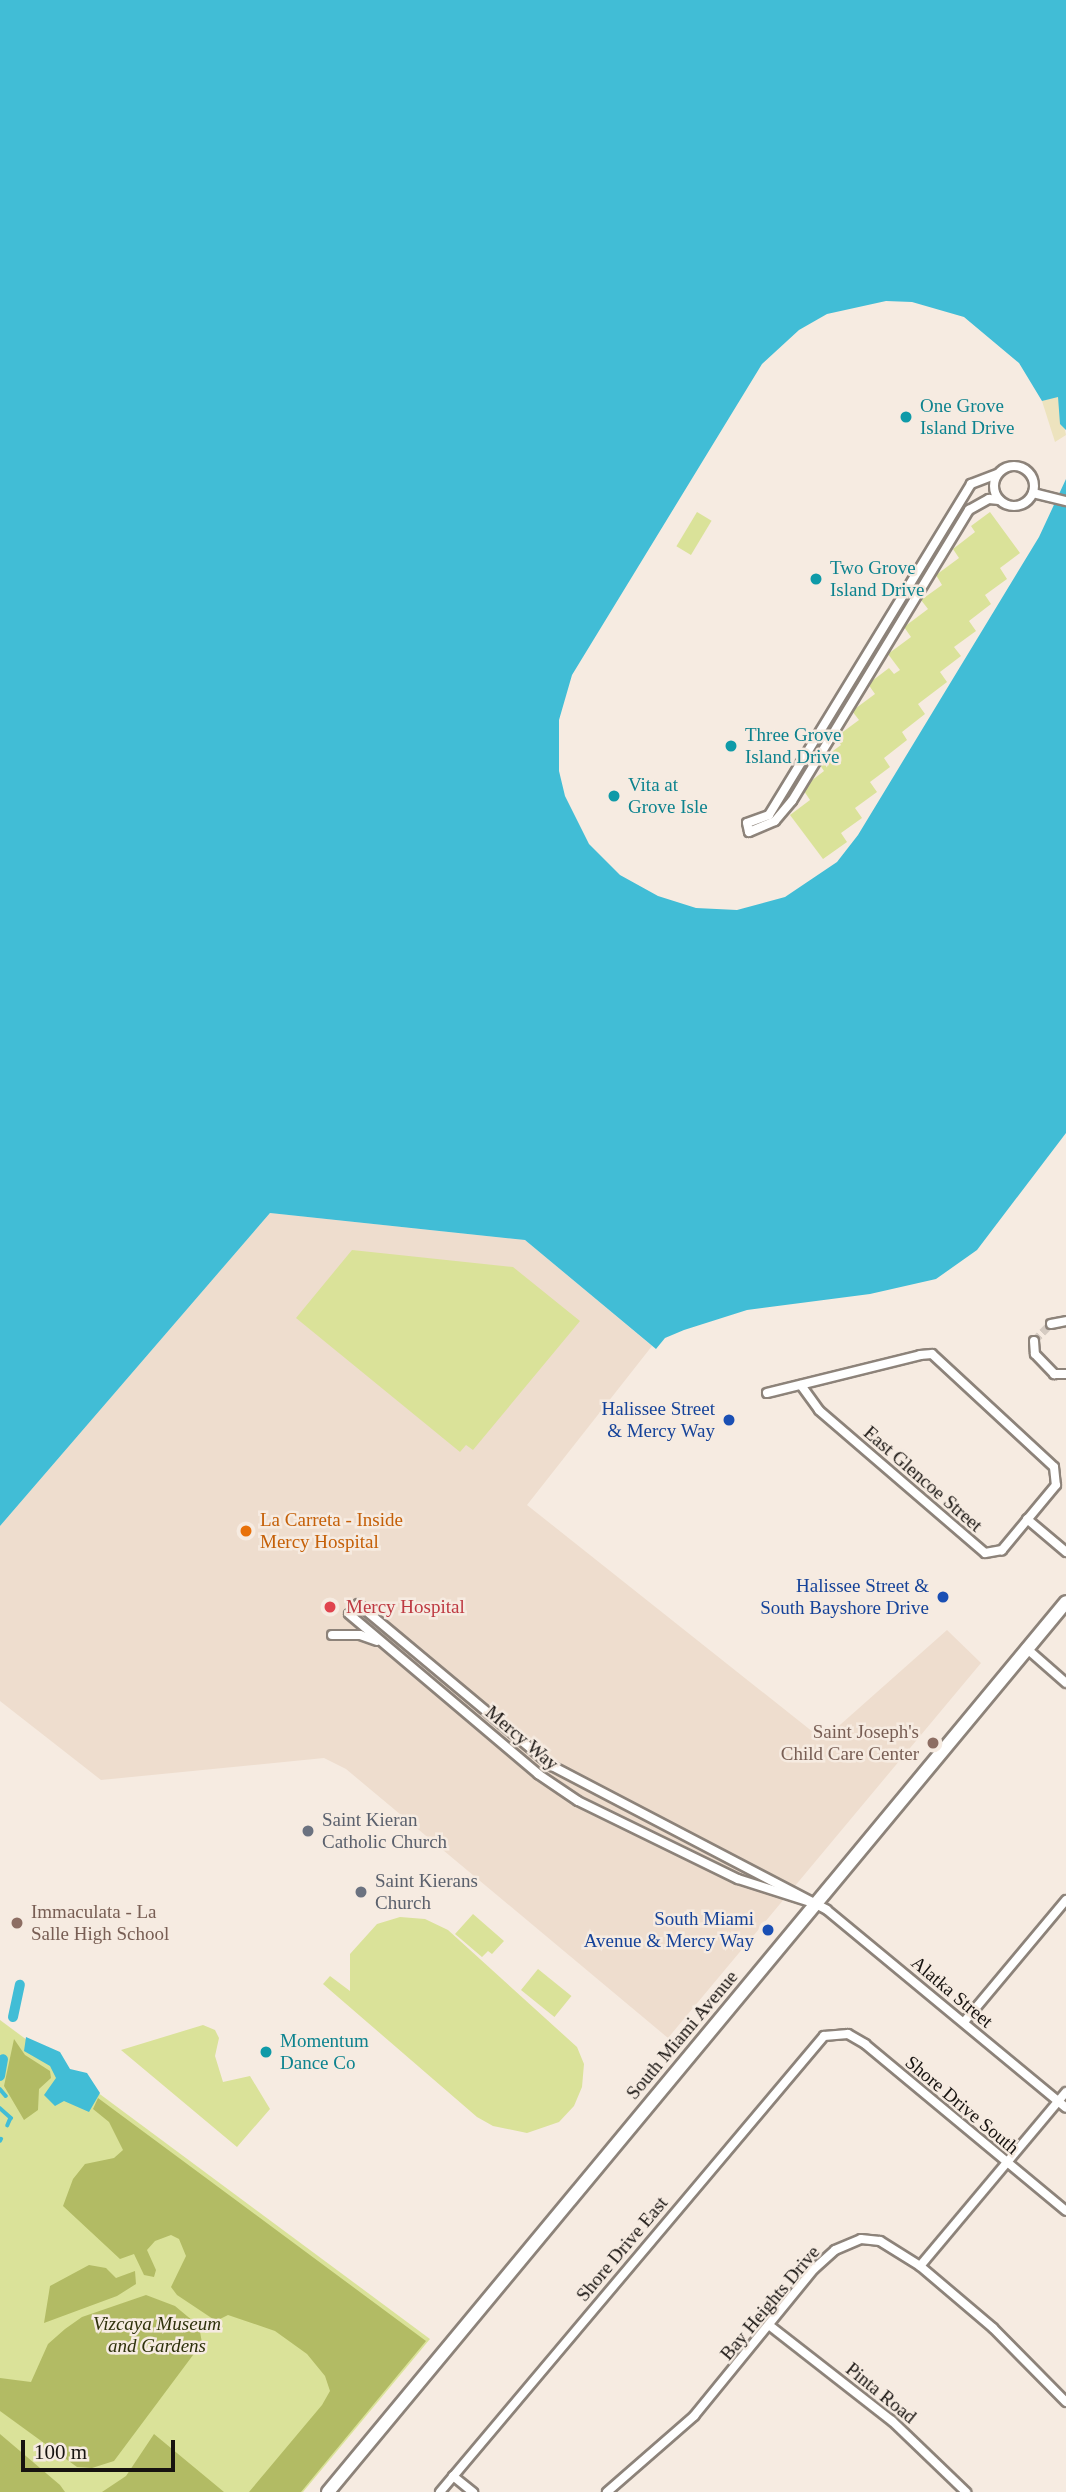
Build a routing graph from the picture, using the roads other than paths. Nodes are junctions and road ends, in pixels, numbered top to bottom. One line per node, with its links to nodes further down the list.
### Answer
1 (998, 474): 2 (street); 3 (street); 3 (street)
2 (1033, 493): 3 (street); 4 (street)
3 (999, 500)
4 (1066, 501)
5 (1066, 1321): 6 (street)
6 (1051, 1324)
7 (1034, 1340): 8 (street)
8 (1066, 1374)
9 (801, 1385): 10 (street); 11 (street, East Glencoe Street); 11 (street)
10 (767, 1393)
11 (1027, 1519): 12 (street)
12 (1066, 1552)
13 (1066, 1602): 19 (main road, South Miami Avenue)
14 (358, 1604): 17 (street, Mercy Way)
15 (349, 1615): 18 (street, Mercy Way)
16 (332, 1635): 18 (street)
17 (399, 1636): 18 (street); 21 (street, Mercy Way)
18 (387, 1645): 22 (street, Mercy Way)
19 (1026, 1648): 20 (street); 28 (main road, South Miami Avenue)
20 (1066, 1683)
21 (483, 1708): 22 (street); 23 (street, Mercy Way)
22 (474, 1719): 24 (street, Mercy Way)
23 (622, 1805): 24 (street); 25 (street, Mercy Way)
24 (607, 1817): 26 (street, Mercy Way)
25 (697, 1838): 26 (street); 28 (street, Mercy Way)
26 (694, 1855): 28 (street, Mercy Way)
27 (1066, 1900): 29 (street)
28 (816, 1904): 29 (street, Alatka Street); 40 (main road, South Miami Avenue)
29 (964, 2022): 32 (street, Alatka Street)
30 (834, 2033): 34 (street, Shore Drive South); 39 (street, Shore Drive East)
31 (1066, 2092): 32 (street)
32 (1058, 2102): 33 (street, Alatka Street); 34 (street)
33 (1066, 2108)
34 (1007, 2163): 35 (street, Shore Drive South); 36 (street)
35 (1066, 2211)
36 (920, 2266): 37 (street, Bay Heights Drive); 38 (street, Bay Heights Drive)
37 (769, 2325): 43 (street, Bay Heights Drive); 44 (street, Pinta Road)
38 (1066, 2402)
39 (453, 2476): 41 (street, Shore Drive East); 42 (street)
40 (328, 2492)
41 (440, 2492)
42 (473, 2492)
43 (607, 2492)
44 (966, 2492)

